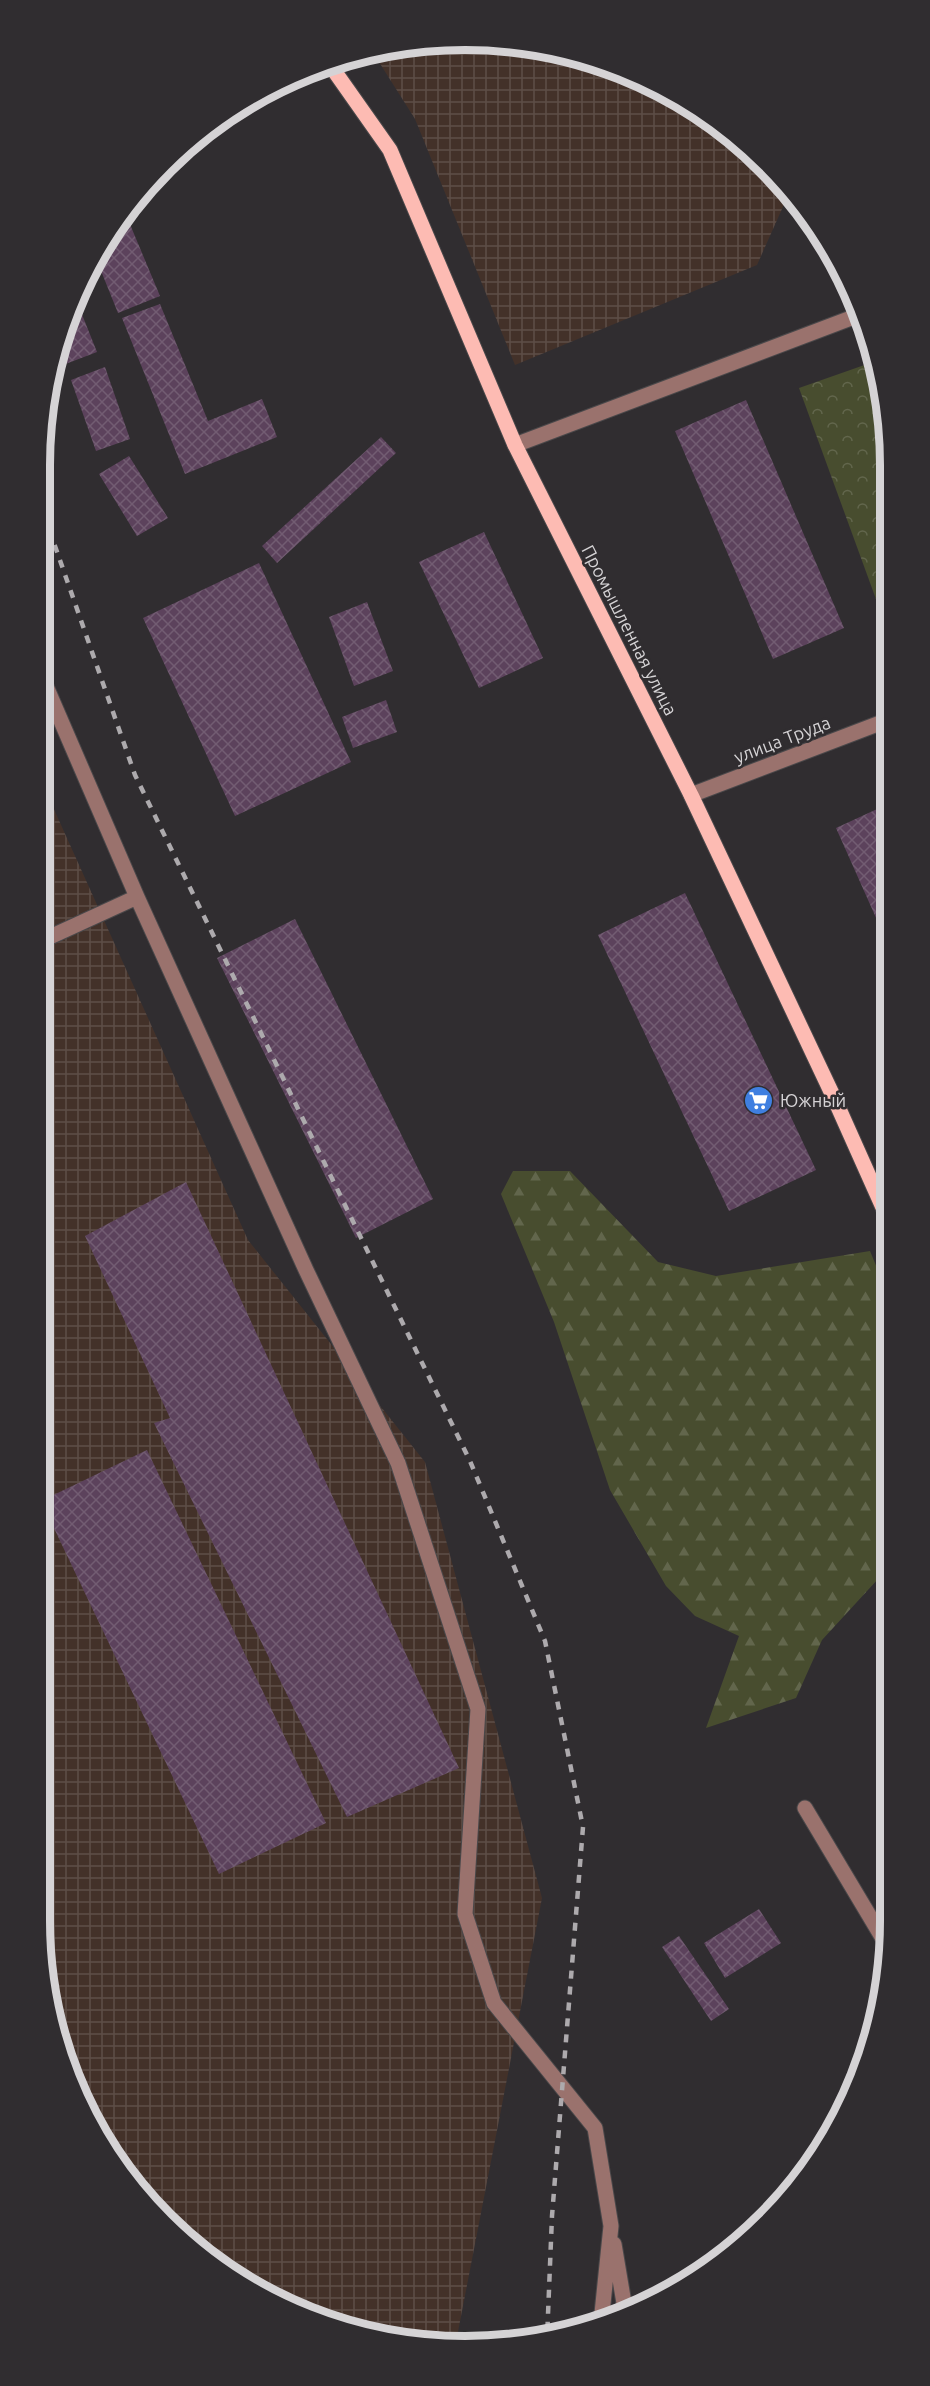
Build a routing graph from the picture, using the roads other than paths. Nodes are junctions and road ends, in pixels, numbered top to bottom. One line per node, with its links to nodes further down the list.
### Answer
1 (334, 71): 3 (main road, Промышленная улица)
2 (853, 317): 3 (street)
3 (515, 445): 6 (main road, Промышленная улица)
4 (50, 695): 7 (street)
5 (880, 723): 6 (street, улица Труда)
6 (691, 795): 9 (main road, Промышленная улица)
7 (137, 897): 8 (street); 12 (street)
8 (50, 937)
9 (880, 1201)
10 (805, 1808): 11 (street)
11 (880, 1934)
12 (611, 2226): 13 (street); 14 (street)
13 (624, 2305)
14 (602, 2313)

